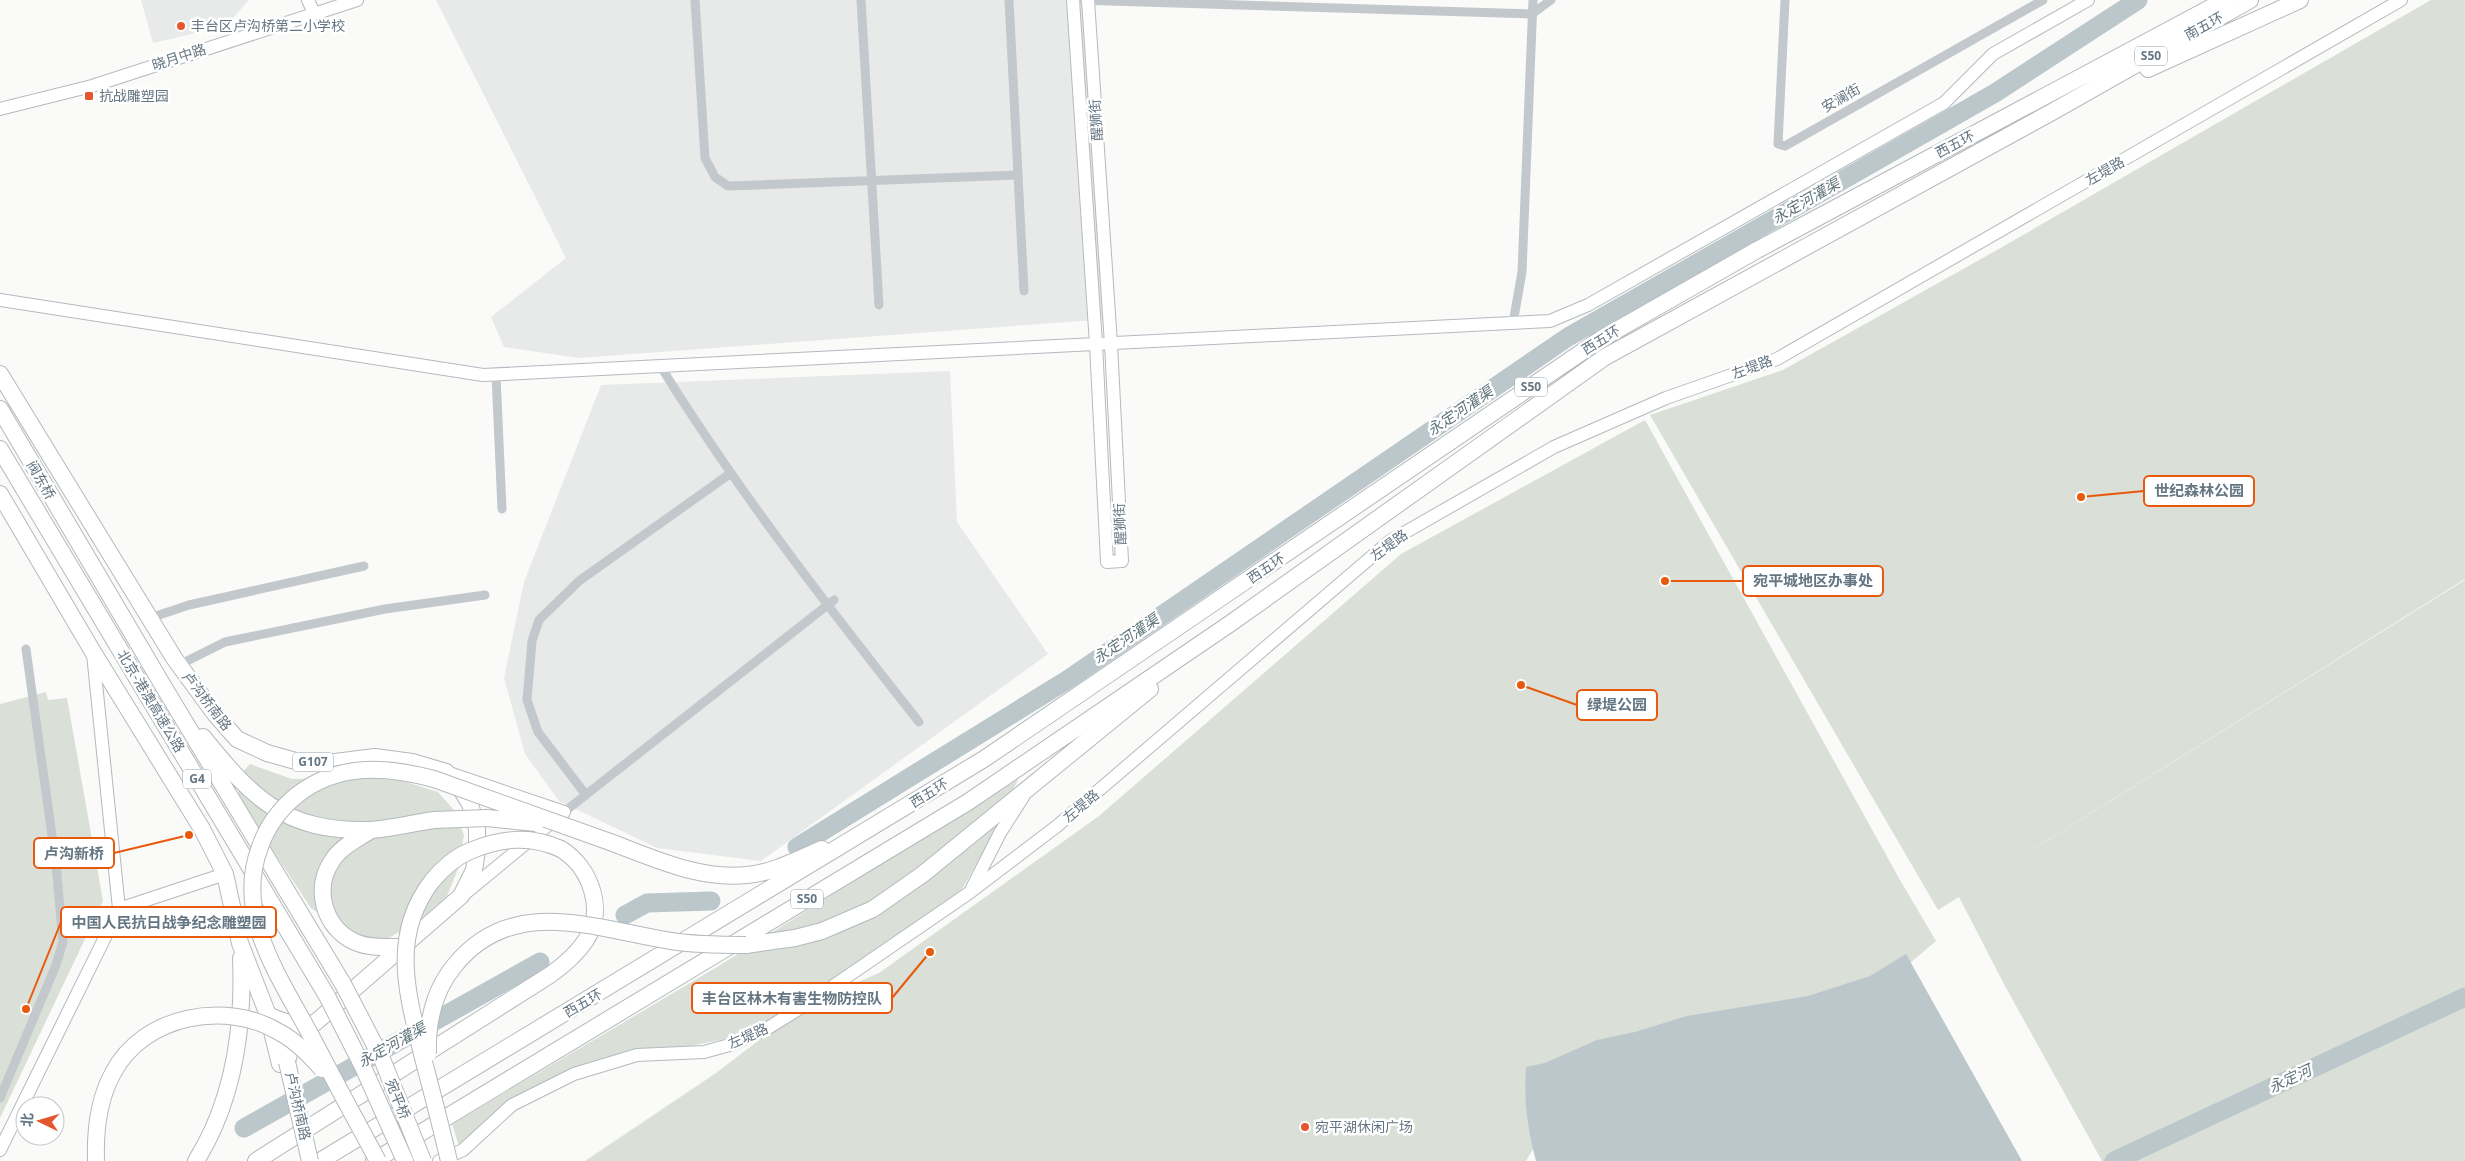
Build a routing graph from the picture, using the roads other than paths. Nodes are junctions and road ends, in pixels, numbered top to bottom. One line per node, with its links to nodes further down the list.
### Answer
1 (308, 0): 18 (street)
2 (357, 0): 18 (street, 晓月中路)
3 (695, 0): 23 (street)
4 (861, 0): 23 (street)
5 (1008, 0): 22 (street)
6 (1073, 0): 28 (street, 醒狮街)
7 (1077, 0): 8 (street)
8 (1088, 0): 19 (street); 29 (street, 醒狮街)
9 (1533, 0): 19 (street)
10 (1551, 0): 19 (street)
11 (1785, 0): 12 (street, 安澜街)
12 (2043, 0)
13 (2088, 0): 27 (street)
14 (2225, 0): 57 (highway, 西五环 / S50)
15 (2250, 0): 21 (highway, 南五环 / S50)
16 (2300, 0): 21 (highway)
17 (2402, 0): 60 (street, 左堤路)
18 (314, 14): 20 (street, 晓月中路)
19 (1532, 14): 27 (street)
20 (0, 109)
21 (2052, 112): 46 (highway, 西五环 / S50)
22 (1018, 175): 23 (street); 24 (street)
23 (872, 180): 26 (street)
24 (1024, 291)
25 (0, 300): 32 (street)
26 (879, 305)
27 (1513, 323): 29 (street)
28 (1096, 344): 29 (street); 29 (street, 醒狮街); 30 (street)
29 (1111, 344)
30 (660, 367): 32 (street); 35 (street)
31 (0, 374): 45 (highway, 卢沟桥南路 / G107)
32 (496, 375): 37 (street)
33 (0, 409): 38 (highway, 阀东桥 / G4)
34 (0, 449): 39 (highway, 阀东桥 / G4)
35 (731, 473): 44 (street); 55 (street)
36 (0, 494): 47 (highway, 卢沟桥南路)
37 (502, 509)
38 (82, 550): 42 (highway, 北京-港澳高速公路 / G4)
39 (67, 561): 41 (highway, 北京-港澳高速公路 / G4)
40 (364, 566): 45 (street)
41 (76, 576): 47 (highway); 66 (highway, 北京-港澳高速公路 / G4)
42 (99, 578): 45 (highway); 51 (highway, 北京-港澳高速公路 / G4)
43 (485, 595): 50 (street)
44 (830, 603): 52 (street); 55 (street)
45 (149, 616): 50 (highway, 卢沟桥南路 / G107)
46 (1231, 622): 54 (highway); 80 (highway, 西五环 / S50)
47 (81, 629): 49 (highway, 卢沟桥南路)
48 (26, 649): 72 (street)
49 (93, 652): 59 (highway, 卢沟桥南路); 62 (street)
50 (179, 665): 53 (highway, 卢沟桥南路 / G107)
51 (165, 689): 58 (highway); 65 (highway, 北京-港澳高速公路 / G4)
52 (918, 722)
53 (446, 772): 56 (street); 61 (highway, 卢沟桥南路)
54 (1032, 786): 60 (street); 71 (highway, bridge)
55 (586, 795): 56 (street)
56 (565, 819): 57 (highway, bridge); 58 (highway, bridge); 61 (street); 70 (highway, bridge)
57 (871, 829): 79 (highway, 西五环 / S50)
58 (371, 830): 64 (highway)
59 (224, 874): 62 (street); 63 (highway, 卢沟桥南路)
60 (969, 893): 83 (street, 左堤路)
61 (461, 896): 64 (highway, 卢沟桥南路)
62 (119, 909): 73 (street)
63 (240, 943): 67 (highway, 卢沟桥南路); 75 (highway)
64 (400, 947): 68 (highway, 卢沟桥南路)
65 (342, 984): 82 (highway, 宛平桥 / G4, bridge)
66 (327, 996): 81 (highway, 宛平桥 / G4, bridge)
67 (268, 1015): 68 (highway); 69 (highway, 卢沟桥南路)
68 (316, 1022): 69 (highway, 卢沟桥南路)
69 (284, 1063): 77 (highway, 卢沟桥南路); 78 (highway, 卢沟桥南路, bridge)
70 (334, 1080): 74 (highway, bridge); 80 (highway, bridge)
71 (430, 1084): 76 (highway, bridge); 84 (highway, bridge)
72 (0, 1098)
73 (0, 1150)
74 (96, 1161)
75 (196, 1161)
76 (256, 1161)
77 (302, 1161)
78 (310, 1161)
79 (320, 1161)
80 (376, 1161)
81 (405, 1161)
82 (423, 1161)
83 (439, 1161)
84 (449, 1161)

